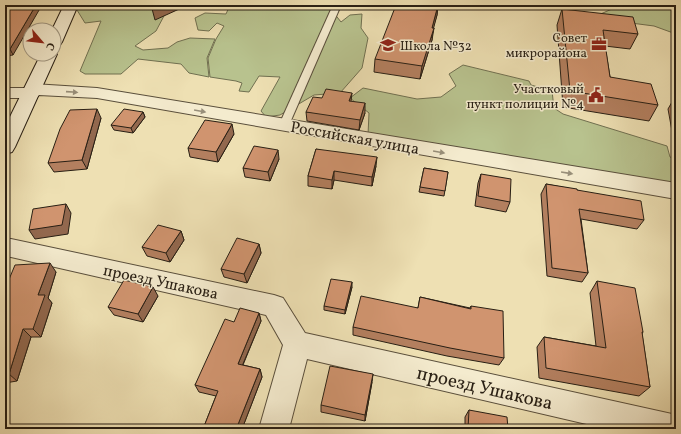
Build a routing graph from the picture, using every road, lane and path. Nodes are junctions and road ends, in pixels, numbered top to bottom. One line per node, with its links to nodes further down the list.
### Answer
1 (71, 5): 3 (street)
2 (337, 5): 7 (lane)
3 (62, 25)
4 (45, 62): 5 (street)
5 (32, 91): 6 (street, Российская улица); 7 (street, Российская улица, one-way to 7); 8 (street)
6 (5, 93)
7 (284, 125): 9 (street, Российская улица, one-way to 9)
8 (5, 148)
9 (676, 191)
10 (5, 248): 11 (street, проезд Ушакова)
11 (297, 344): 12 (street); 13 (street, проезд Ушакова)
12 (274, 429)
13 (672, 429)

